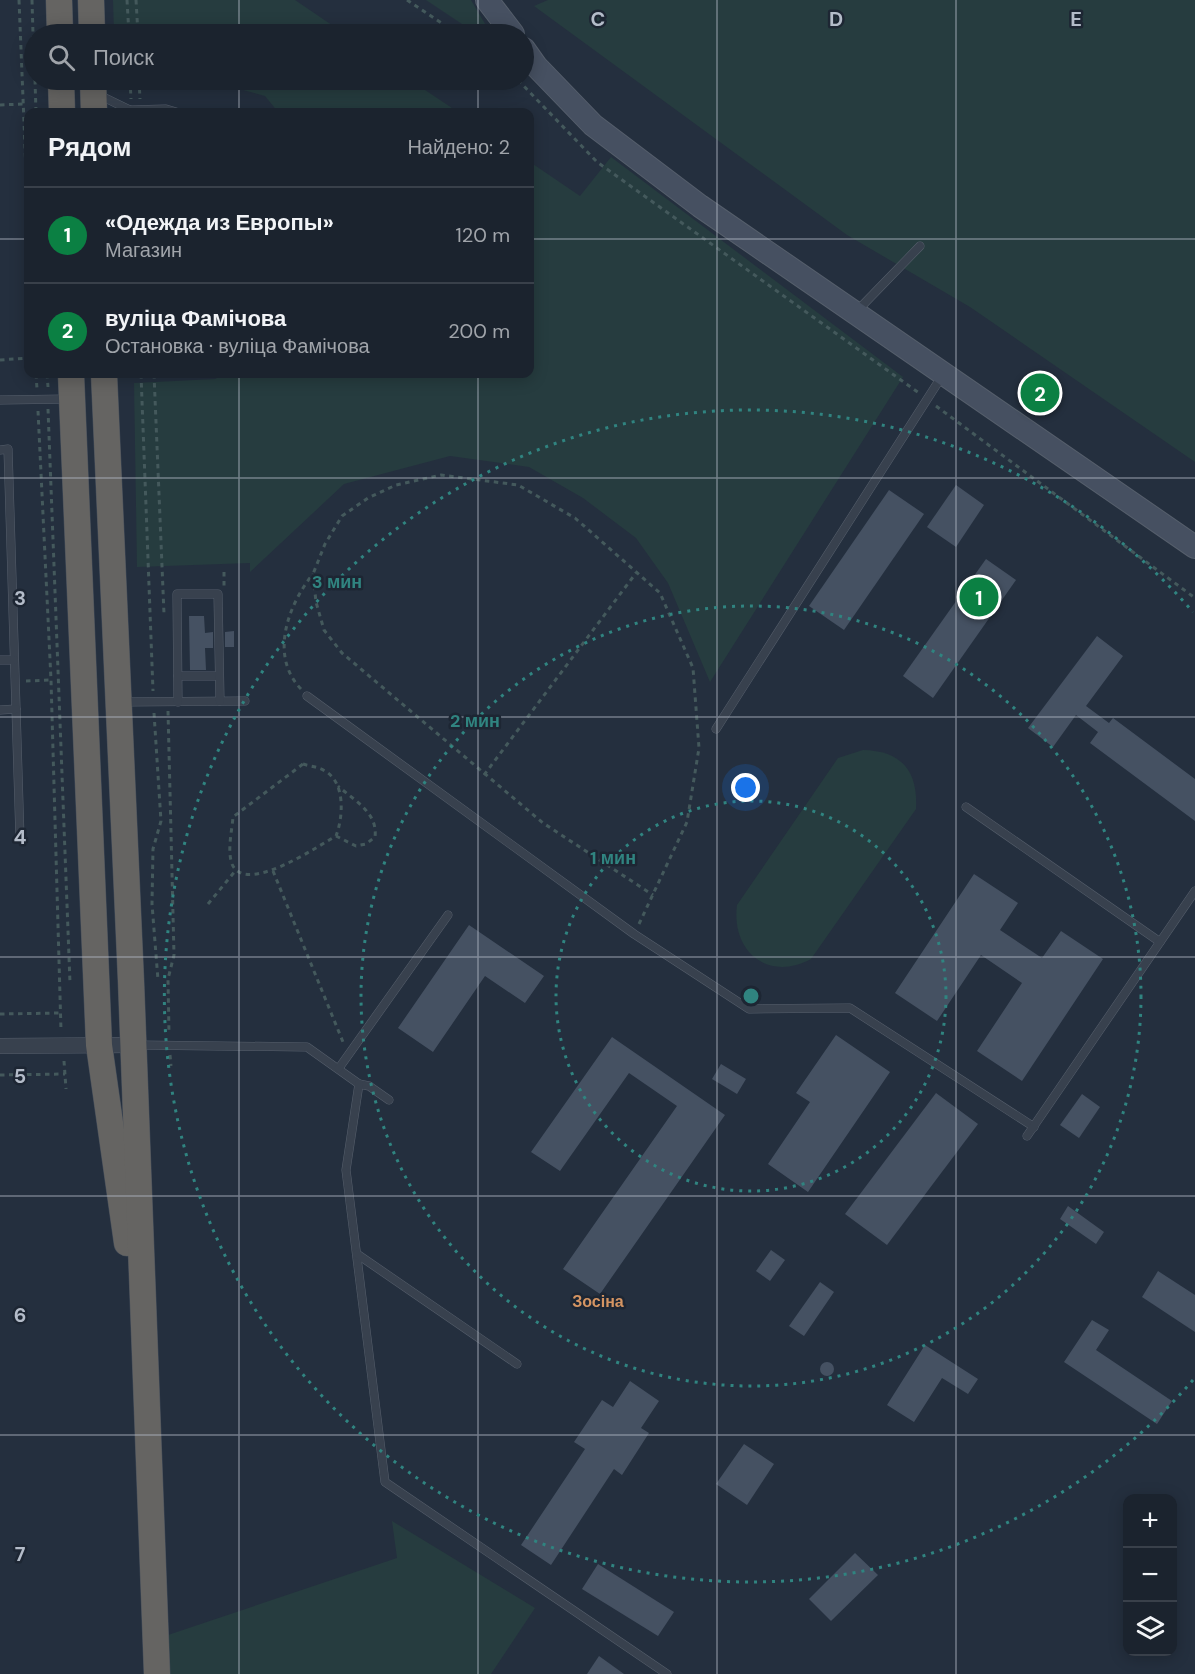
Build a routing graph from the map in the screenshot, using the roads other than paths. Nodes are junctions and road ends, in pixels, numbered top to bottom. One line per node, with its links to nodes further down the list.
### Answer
1 (59, 0): 4 (highway)
2 (91, 0): 5 (highway)
3 (487, 0): 6 (main road)
4 (60, 24)
5 (92, 24)
6 (505, 24)
7 (534, 63): 13 (main road)
8 (62, 90): 10 (highway)
9 (94, 95): 11 (lane)
10 (62, 108)
11 (128, 108)
12 (920, 246): 13 (lane)
13 (855, 313): 14 (main road)
14 (943, 374): 20 (main road); 32 (lane)
15 (69, 378): 17 (highway)
16 (104, 378): 28 (highway)
17 (60, 399): 18 (lane); 38 (highway)
18 (0, 400)
19 (0, 450): 22 (lane)
20 (1195, 547)
21 (0, 660): 22 (lane)
22 (14, 660): 30 (lane)
23 (178, 676): 24 (lane); 24 (lane); 29 (lane)
24 (219, 676): 26 (lane)
25 (307, 696): 44 (lane)
26 (220, 701): 27 (lane); 29 (lane)
27 (245, 701)
28 (118, 702): 29 (lane); 39 (highway)
29 (178, 702)
30 (16, 709): 31 (lane); 34 (lane)
31 (0, 710)
32 (716, 729)
33 (966, 807): 37 (lane)
34 (20, 838)
35 (1195, 891): 37 (lane)
36 (448, 915): 41 (lane)
37 (1160, 942): 44 (lane)
38 (99, 1045): 39 (street); 40 (street); 47 (highway)
39 (134, 1045): 41 (lane); 47 (highway)
40 (0, 1046)
41 (339, 1068): 42 (lane)
42 (359, 1084): 43 (lane); 46 (lane)
43 (389, 1100)
44 (1034, 1127): 45 (lane)
45 (1027, 1136)
46 (357, 1254): 48 (lane); 50 (lane)
47 (142, 1317): 49 (highway)
48 (516, 1364)
49 (157, 1674)
50 (667, 1674)

